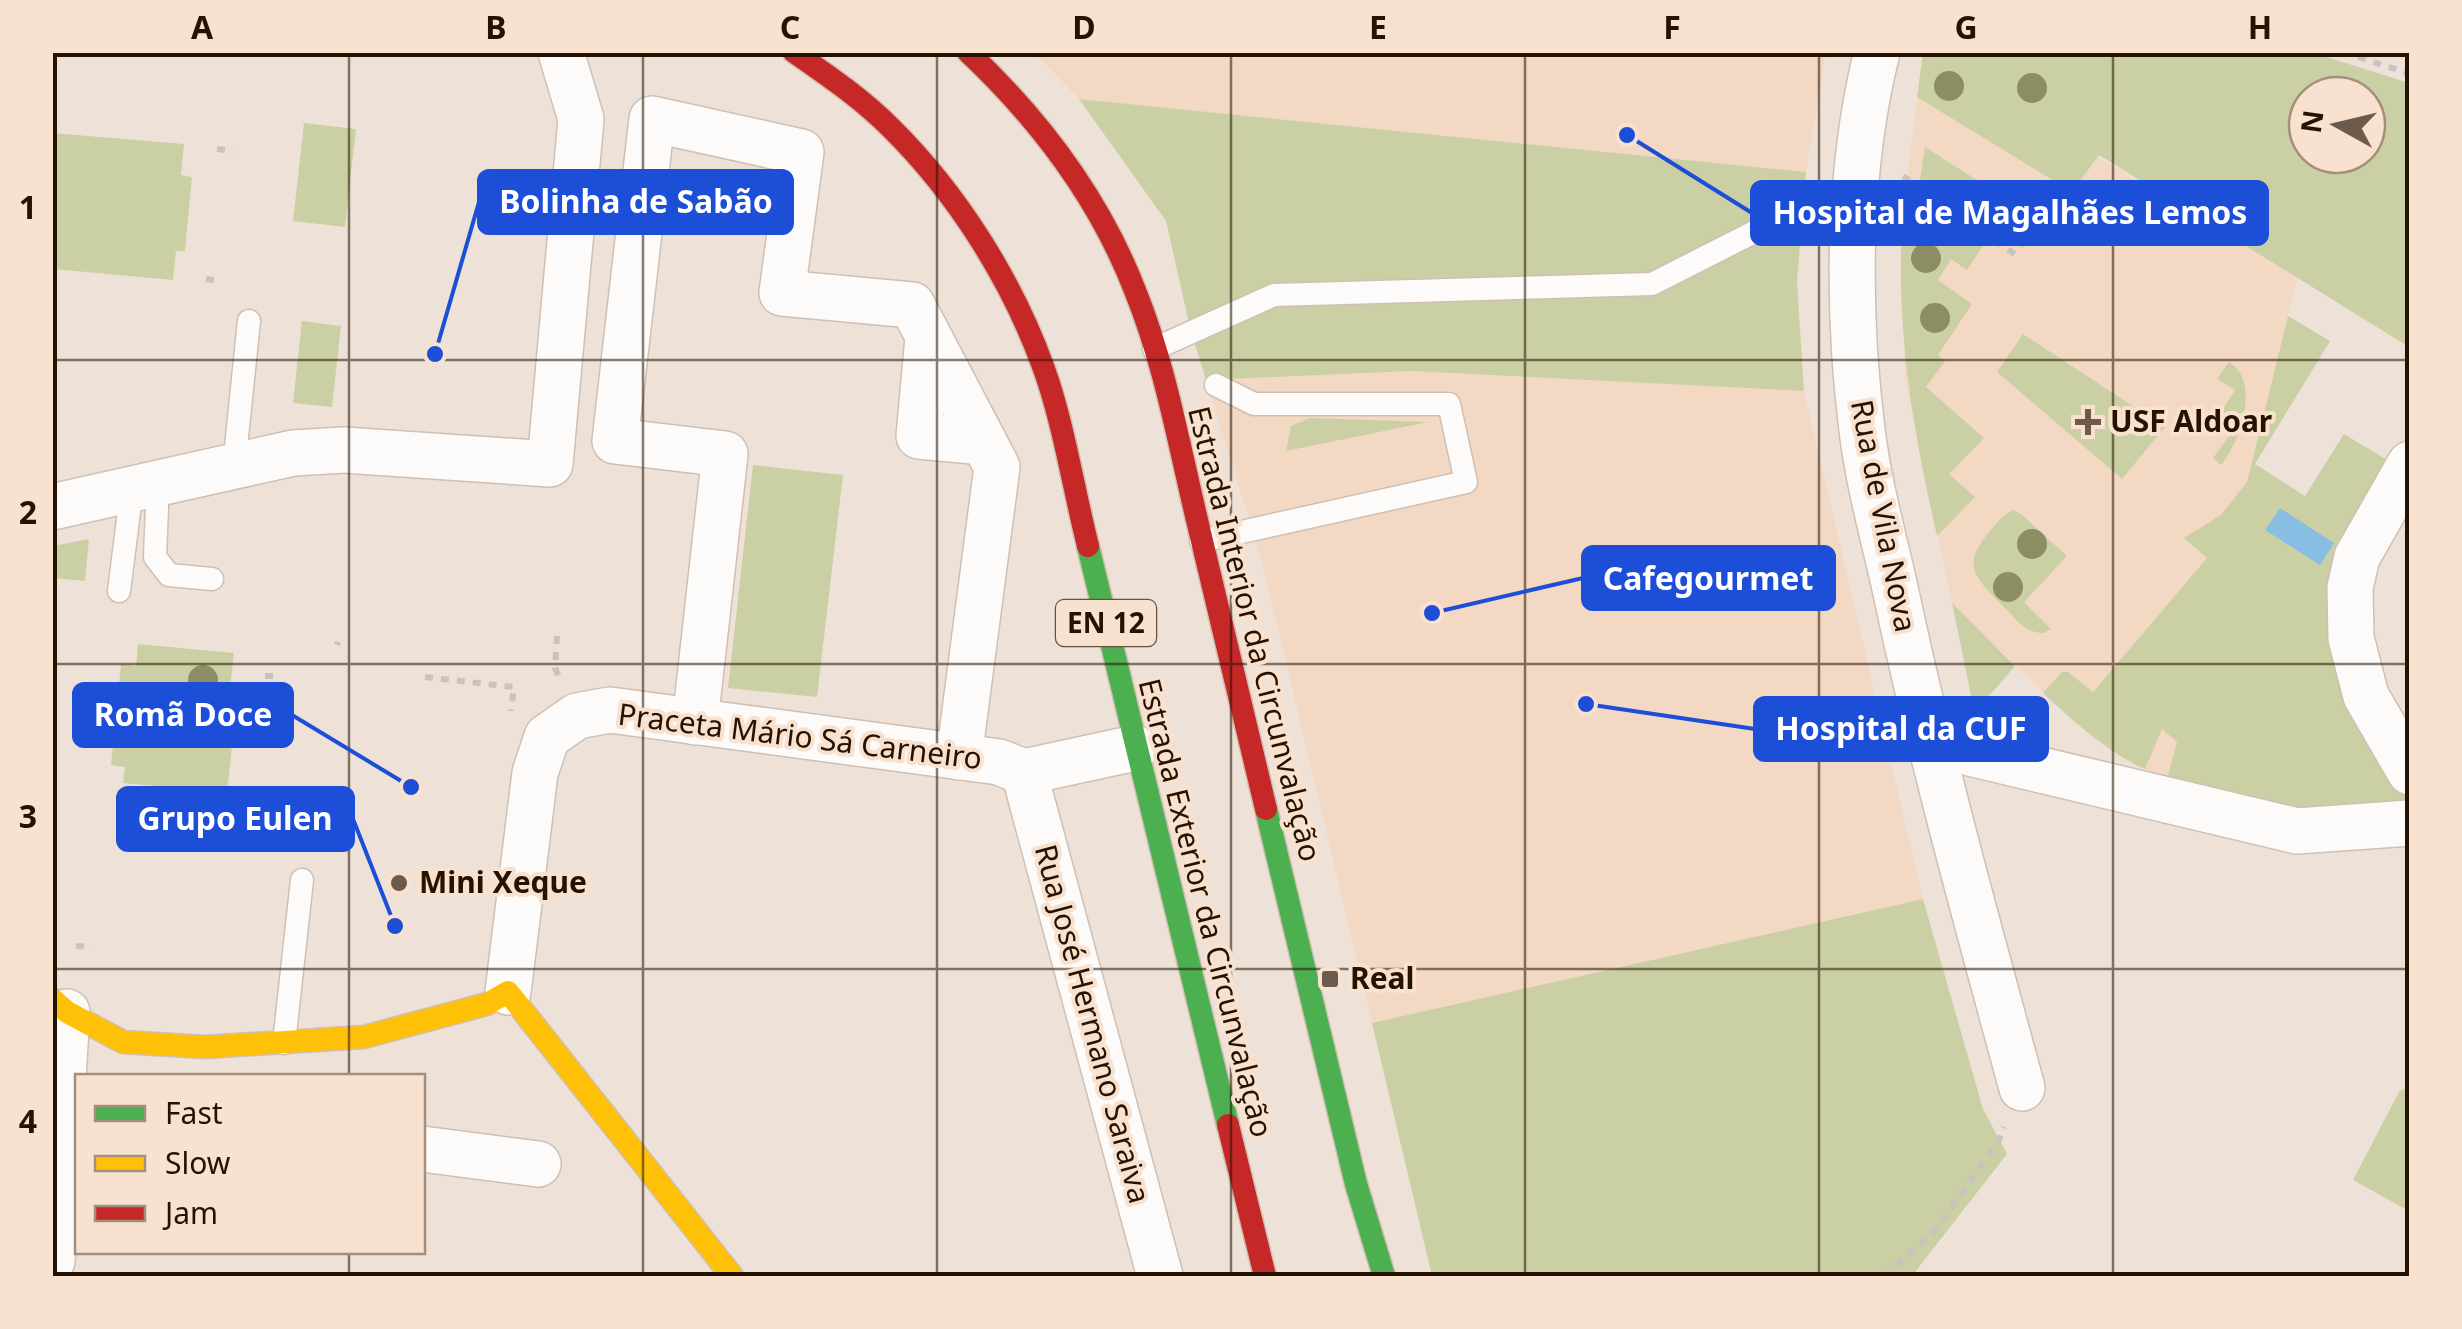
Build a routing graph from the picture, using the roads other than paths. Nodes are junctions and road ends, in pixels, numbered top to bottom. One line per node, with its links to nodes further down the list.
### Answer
1 (561, 52): 10 (street)
2 (794, 52): 18 (main road, Estrada Exterior da Circunvalação / EN 12)
3 (968, 52): 7 (main road, Estrada Interior da Circunvalação)
4 (1877, 52): 17 (street, Rua de Vila Nova)
5 (1770, 224): 7 (lane)
6 (248, 321): 10 (lane)
7 (1153, 349): 13 (main road, Estrada Interior da Circunvalação)
8 (1216, 385): 13 (lane)
9 (2410, 464): 21 (street)
10 (234, 466): 11 (street)
11 (145, 485): 12 (street); 14 (lane); 15 (lane)
12 (52, 507)
13 (1201, 540): 36 (main road, Estrada Interior da Circunvalação)
14 (212, 579)
15 (120, 591)
16 (695, 722): 19 (street, Praceta Mário Sá Carneiro); 19 (street); 24 (street, Praceta Mário Sá Carneiro)
17 (1927, 739): 22 (street); 27 (street, Rua de Vila Nova)
18 (1135, 748): 20 (street, Praceta Mário Sá Carneiro); 35 (main road, Estrada Exterior da Circunvalação / EN 12)
19 (959, 757): 20 (street, Praceta Mário Sá Carneiro)
20 (1024, 772): 34 (street, Rua José Hermano Saraiva)
21 (2410, 772)
22 (2410, 824)
23 (302, 880): 26 (lane)
24 (508, 992): 26 (main road); 33 (main road)
25 (60, 1006): 26 (main road); 28 (street)
26 (284, 1043)
27 (2022, 1088)
28 (70, 1104): 31 (street)
29 (425, 1149): 30 (street)
30 (538, 1164)
31 (56, 1196): 32 (street)
32 (52, 1262)
33 (732, 1276)
34 (1160, 1276)
35 (1264, 1276)
36 (1384, 1276)

